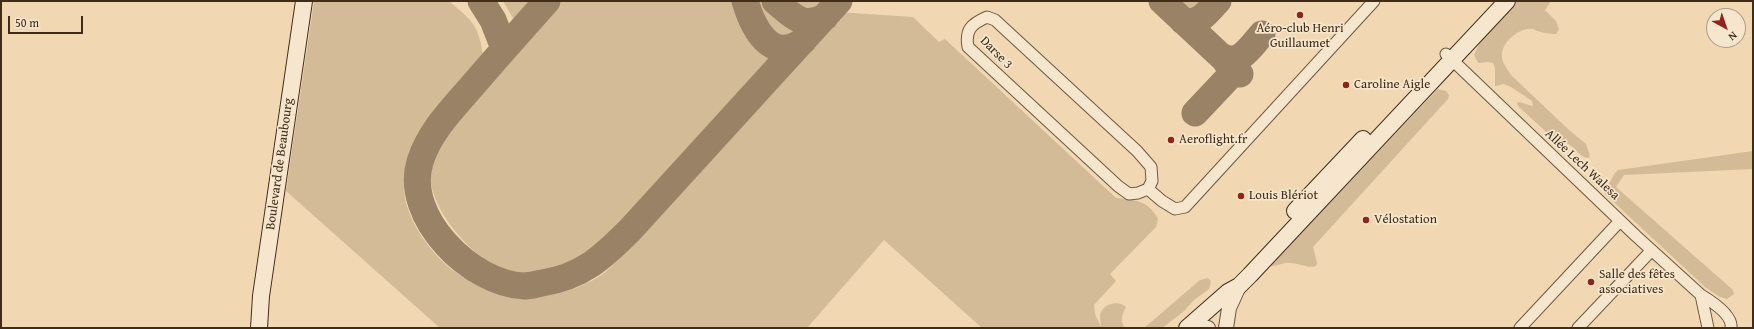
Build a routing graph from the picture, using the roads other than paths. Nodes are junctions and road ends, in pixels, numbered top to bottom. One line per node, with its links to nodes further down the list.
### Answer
1 (304, 1): 12 (main road, Boulevard de Beaubourg)
2 (1374, 1): 6 (street)
3 (1495, 1): 5 (main road)
4 (1507, 1): 5 (main road)
5 (1449, 57): 7 (street, Allée Lech Walesa); 9 (main road)
6 (1148, 189): 6 (street, Darse 3)
7 (1620, 221): 8 (street, Allée Lech Walesa); 14 (street)
8 (1651, 251): 10 (street, Allée Lech Walesa); 15 (street)
9 (1233, 289): 11 (main road); 13 (street)
10 (1701, 295): 16 (street); 17 (street, Allée Lech Walesa)
11 (1195, 327)
12 (259, 328)
13 (1226, 328)
14 (1520, 328)
15 (1578, 328)
16 (1708, 328)
17 (1731, 328)

